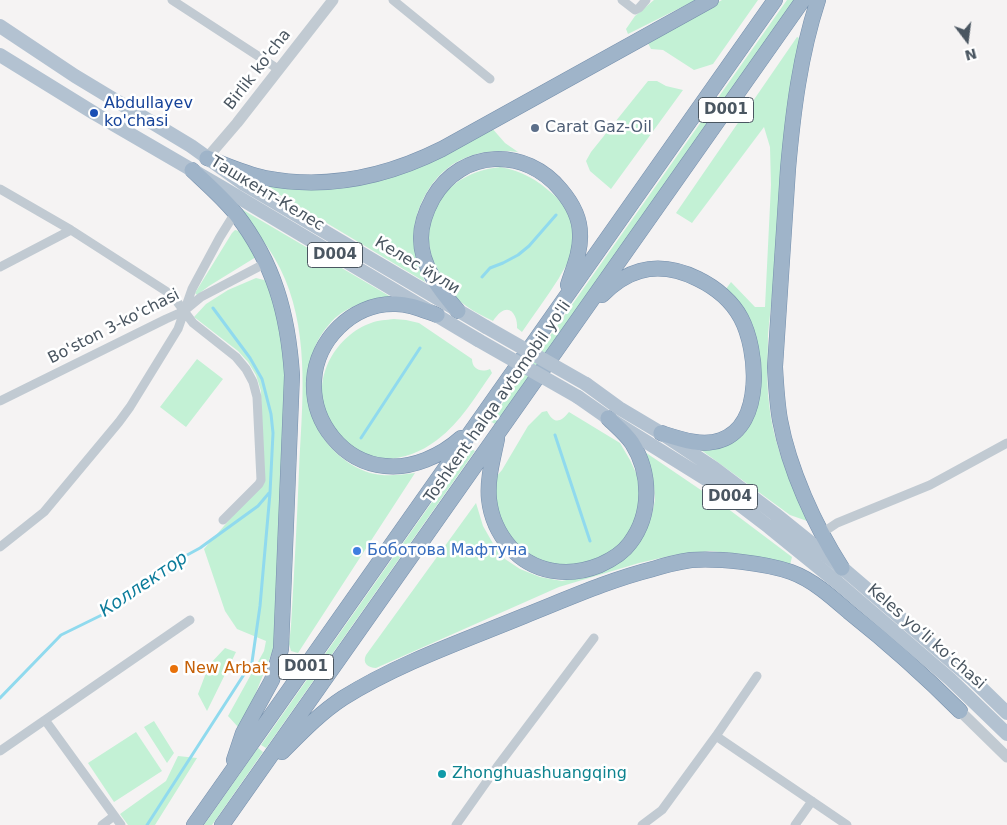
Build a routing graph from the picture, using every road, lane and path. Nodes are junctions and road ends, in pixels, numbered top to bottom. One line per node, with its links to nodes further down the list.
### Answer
1 (172, 0): 12 (street)
2 (333, 0): 12 (street, Birlik ko'cha)
3 (393, 0): 13 (street)
4 (622, 0): 5 (street)
5 (646, 0)
6 (710, 0): 14 (highway)
7 (775, 0): 21 (highway, Toshkent halqa avtomobil yo'li / D001)
8 (803, 0): 22 (highway, Toshkent halqa avtomobil yo'li / D001)
9 (818, 0): 33 (highway)
10 (0, 26): 14 (main road)
11 (0, 55): 15 (main road)
12 (278, 69): 14 (street, Birlik ko'cha)
13 (490, 79)
14 (207, 158): 23 (main road, Келес йули / D004)
15 (192, 170): 17 (highway); 25 (main road, Ташкент-Келес / D004)
16 (0, 189): 18 (street)
17 (235, 213): 19 (highway); 24 (street)
18 (71, 230): 20 (street); 24 (street)
19 (266, 263): 24 (street, Bo'ston 3-ko'chasi); 47 (highway)
20 (0, 267)
21 (564, 299): 23 (highway); 28 (highway, Toshkent halqa avtomobil yo'li / D001)
22 (586, 309): 29 (highway, Toshkent halqa avtomobil yo'li / D001); 30 (highway)
23 (458, 310): 30 (main road, Келес йули / D004, bridge)
24 (184, 311): 26 (street, Bo'ston 3-ko'chasi); 32 (street); 34 (street)
25 (437, 315): 27 (main road, Ташкент-Келес / D004, bridge); 28 (highway)
26 (0, 401)
27 (608, 418): 29 (highway); 39 (main road, Keles yoʻli koʻchasi / D004)
28 (478, 422): 47 (highway, Toshkent halqa avtomobil yo'li / D001)
29 (498, 433): 48 (highway, Toshkent halqa avtomobil yo'li / D001)
30 (661, 433): 35 (main road, D004)
31 (1007, 443): 33 (street)
32 (223, 520)
33 (822, 533): 35 (highway)
34 (0, 547)
35 (845, 571): 41 (main road, Keles yoʻli koʻchasi / D004)
36 (190, 620): 42 (street)
37 (594, 638): 55 (street)
38 (757, 676): 44 (street)
39 (950, 679): 40 (main road); 43 (main road, Keles yoʻli koʻchasi / D004)
40 (960, 711): 46 (street, Keles yoʻli koʻchasi); 48 (highway)
41 (1006, 711)
42 (45, 720): 45 (street); 50 (street)
43 (1007, 734)
44 (716, 736): 49 (street); 56 (street)
45 (0, 751)
46 (1007, 757)
47 (228, 777): 53 (highway, Toshkent halqa avtomobil yo'li / D001)
48 (254, 780): 54 (highway, Toshkent halqa avtomobil yo'li / D001)
49 (812, 801): 57 (street); 58 (street)
50 (114, 816): 51 (street); 52 (street)
51 (102, 825)
52 (121, 825)
53 (194, 825)
54 (222, 825)
55 (456, 825)
56 (642, 825)
57 (794, 825)
58 (847, 825)

